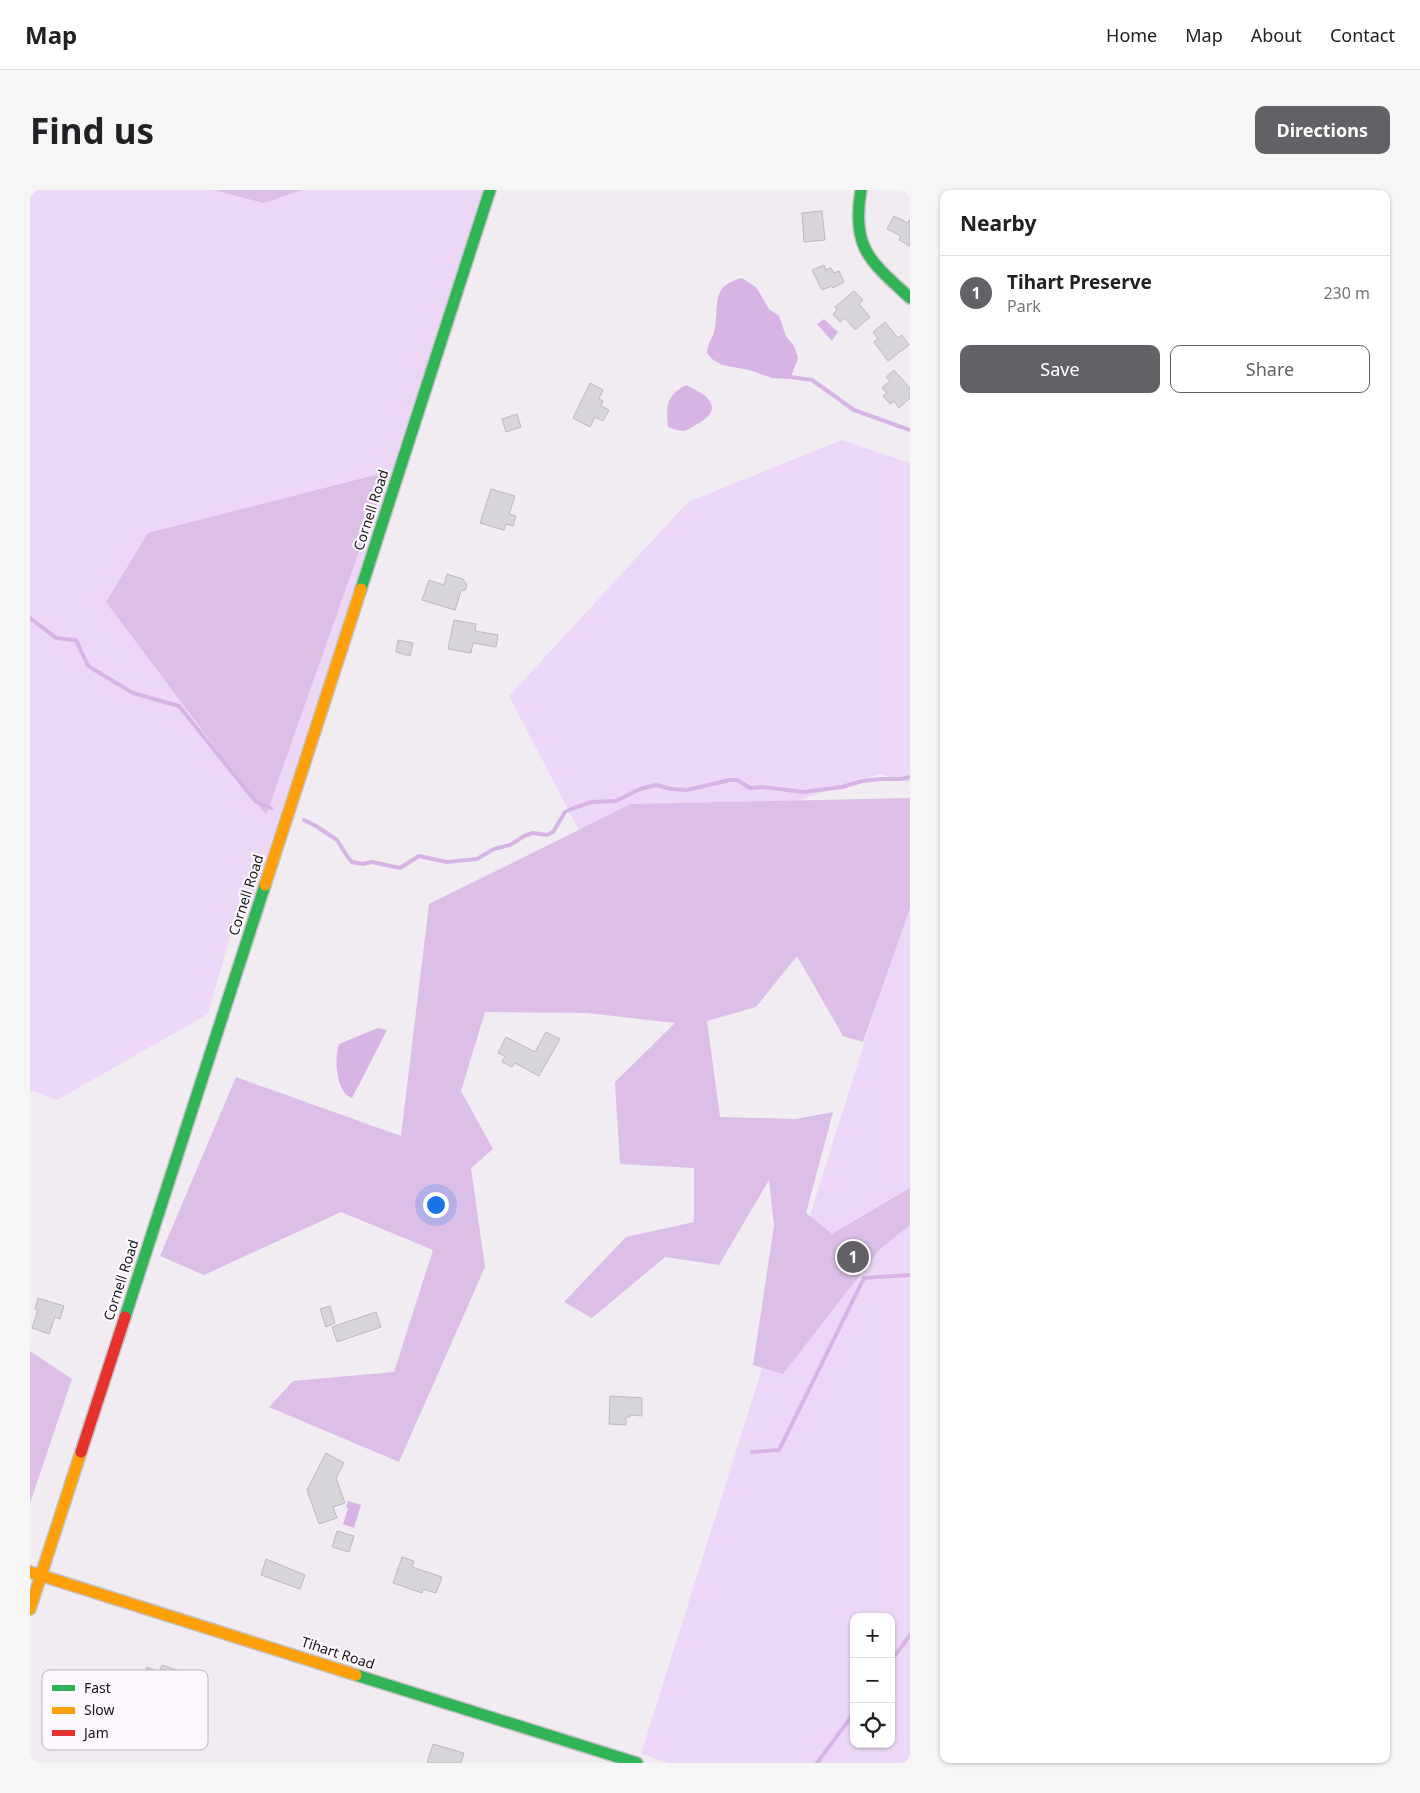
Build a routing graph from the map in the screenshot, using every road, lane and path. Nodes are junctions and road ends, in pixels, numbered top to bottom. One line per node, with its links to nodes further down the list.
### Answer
1 (490, 190): 4 (street, Cornell Road)
2 (860, 190): 3 (street)
3 (910, 298)
4 (35, 1574): 5 (street, Cornell Road); 6 (street, Tihart Road)
5 (30, 1609)
6 (637, 1763)

